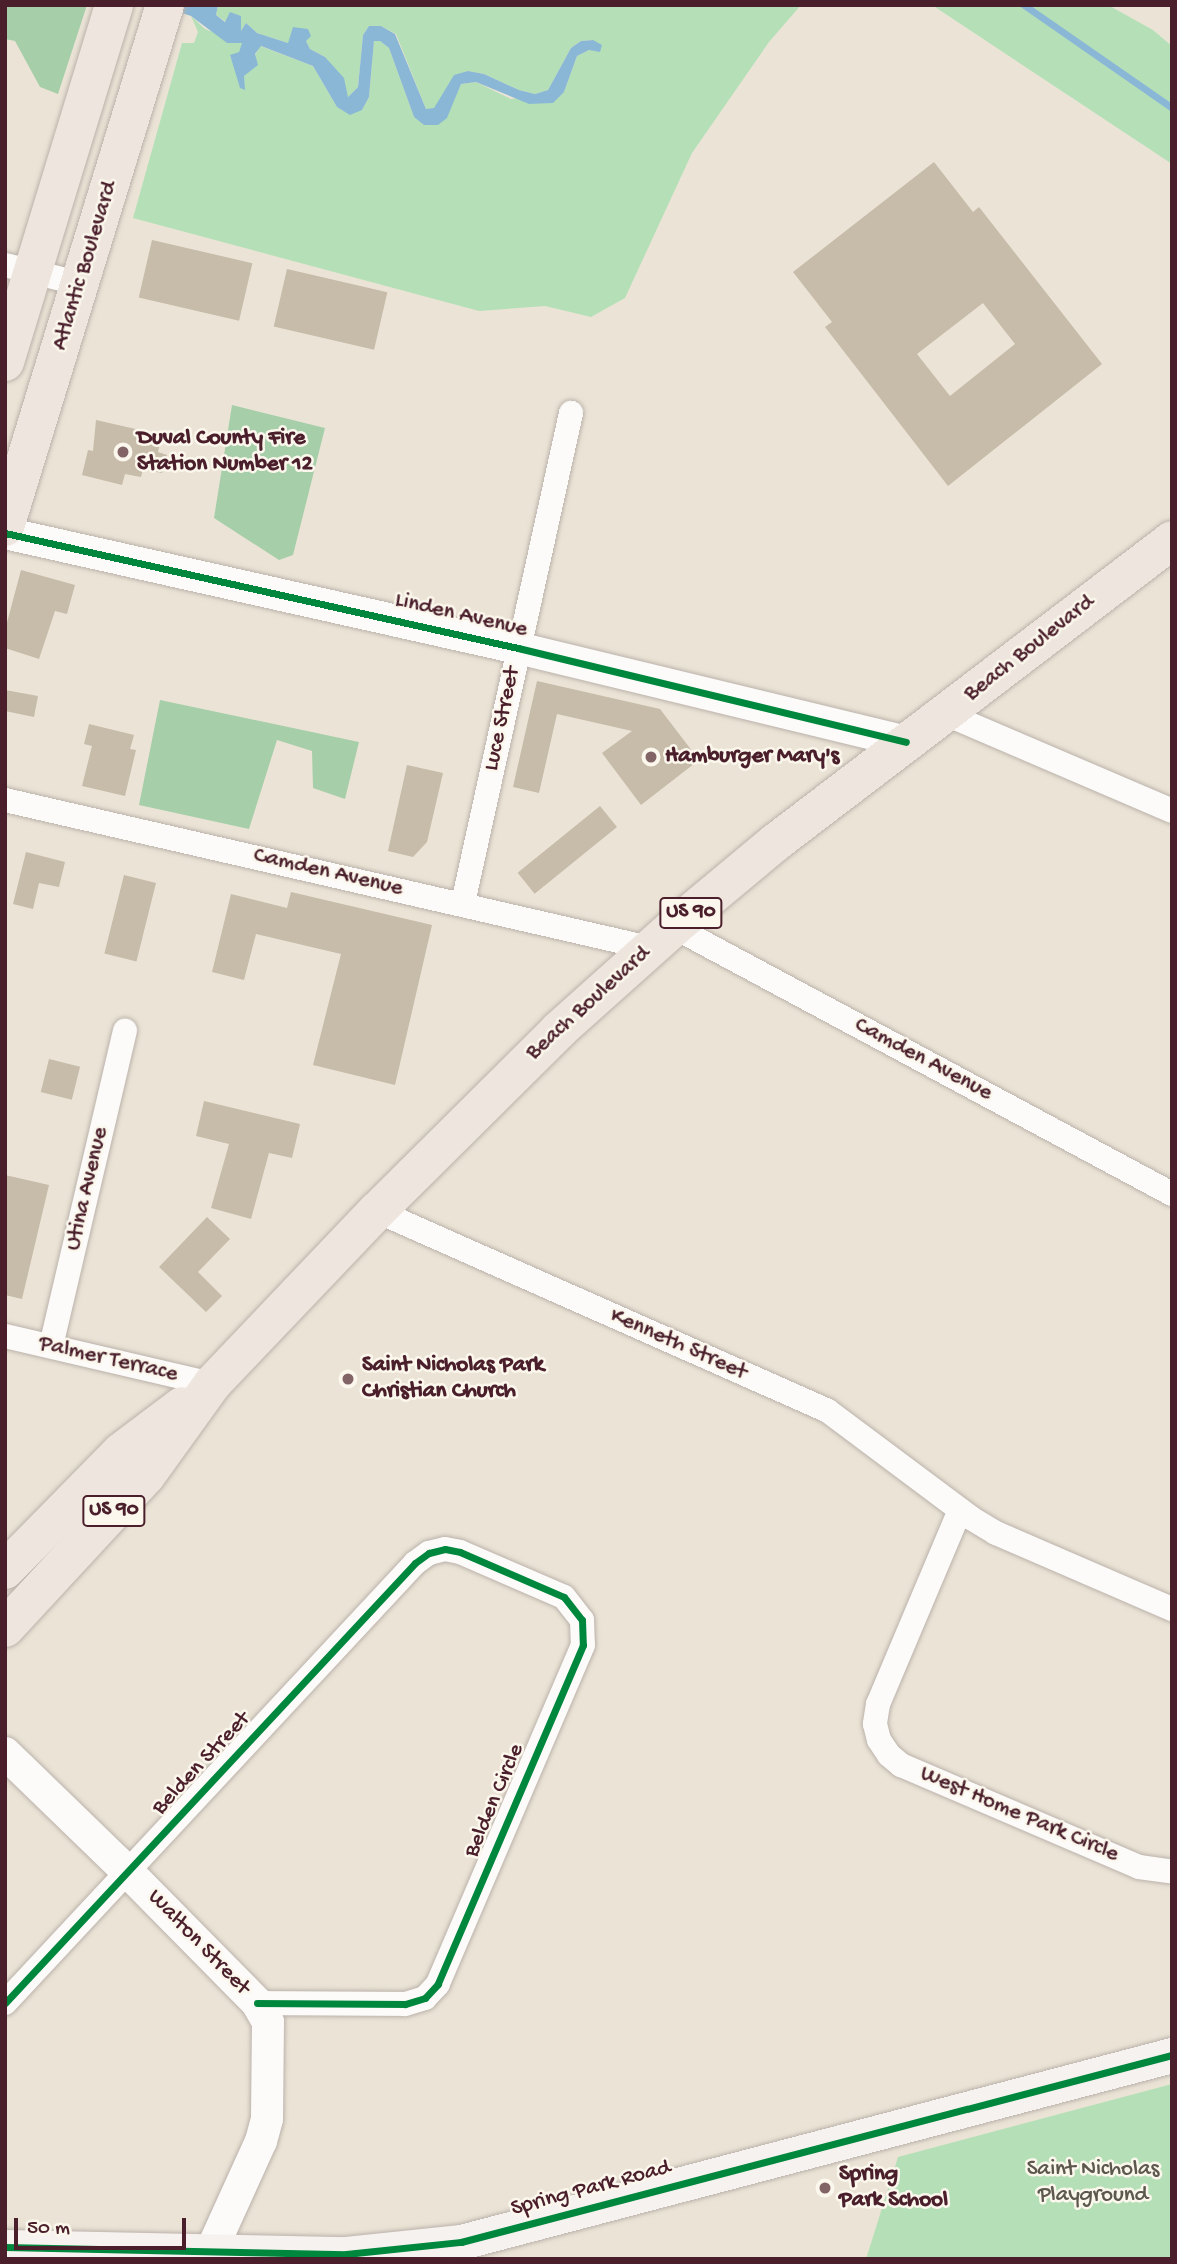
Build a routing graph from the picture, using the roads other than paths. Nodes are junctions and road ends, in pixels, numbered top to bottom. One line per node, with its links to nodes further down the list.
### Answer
1 (114, 7): 3 (main road)
2 (163, 13): 4 (main road, Atlantic Boulevard)
3 (19, 268): 4 (street); 5 (main road)
4 (82, 284): 7 (main road, Atlantic Boulevard)
5 (5, 362)
6 (571, 412): 10 (street, Luce Street)
7 (5, 527)
8 (5, 533): 10 (street, Linden Avenue)
9 (1172, 540): 11 (main road, Beach Boulevard / US 90)
10 (518, 648): 12 (street, Linden Avenue); 15 (street, Luce Street)
11 (946, 714): 12 (main road, Beach Boulevard / US 90); 14 (street)
12 (906, 742): 16 (main road, Beach Boulevard / US 90)
13 (5, 800): 15 (street, Camden Avenue)
14 (1172, 811)
15 (463, 903): 16 (street, Camden Avenue)
16 (662, 938): 18 (street, Camden Avenue); 19 (main road, Beach Boulevard / US 90)
17 (125, 1031): 21 (street, Utina Avenue)
18 (1172, 1194)
19 (377, 1211): 22 (main road, Beach Boulevard / US 90); 23 (street, Kenneth Street)
20 (5, 1336): 21 (street, Palmer Terrace)
21 (51, 1346): 22 (street, Palmer Terrace)
22 (212, 1384): 25 (main road, Beach Boulevard / US 90); 27 (main road, Beach Boulevard / US 90)
23 (960, 1510): 26 (street, Kenneth Street); 30 (street, West Home Park Circle)
24 (429, 1553): 29 (street, Belden Street); 32 (street, Belden Circle)
25 (5, 1570)
26 (1172, 1609)
27 (5, 1628)
28 (5, 1754): 29 (street, Walton Street)
29 (128, 1872): 31 (street, Belden Street); 32 (street, Walton Street)
30 (1171, 1872)
31 (5, 2003)
32 (257, 2003): 36 (street, Walton Street)
33 (1172, 2055): 35 (main road, Spring Park Road)
34 (5, 2246): 36 (main road, Spring Park Road)
35 (461, 2250): 36 (main road, Spring Park Road)
36 (210, 2254)

